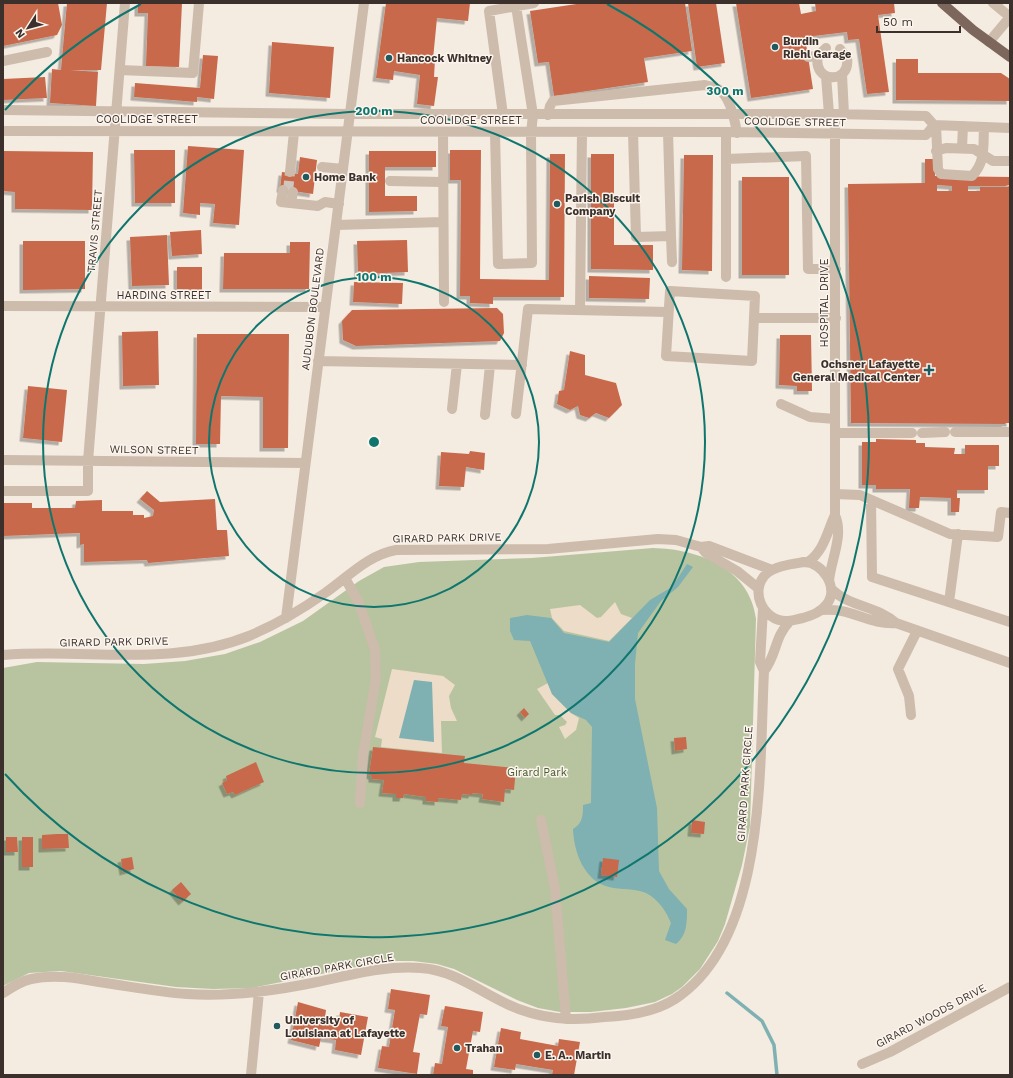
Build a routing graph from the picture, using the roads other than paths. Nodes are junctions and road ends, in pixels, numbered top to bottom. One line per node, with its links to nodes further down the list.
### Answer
1 (125, 3): 17 (street, TRAVIS STREET)
2 (199, 3): 17 (street)
3 (364, 3): 22 (street, AUDUBON BOULEVARD)
4 (531, 3): 7 (street)
5 (942, 3): 9 (main road)
6 (993, 3): 8 (street)
7 (516, 6): 25 (street); 26 (street)
8 (1010, 17): 9 (street)
9 (989, 42): 15 (main road)
10 (826, 48): 13 (street)
11 (840, 49): 19 (street)
12 (47, 52): 16 (street)
13 (818, 56): 14 (street); 18 (street)
14 (808, 57)
15 (1010, 58)
16 (3, 61)
17 (120, 70): 21 (street, TRAVIS STREET)
18 (818, 72): 19 (street); 24 (street)
19 (842, 75): 24 (street)
20 (3, 110): 21 (street, COOLIDGE STREET)
21 (117, 111): 22 (street, COOLIDGE STREET); 33 (street, TRAVIS STREET)
22 (350, 114): 25 (street, COOLIDGE STREET); 35 (street, AUDUBON BOULEVARD)
23 (733, 114): 24 (street, COOLIDGE STREET); 27 (street, COOLIDGE STREET); 27 (street); 43 (street)
24 (836, 114): 28 (street, COOLIDGE STREET); 44 (street, HOSPITAL DRIVE)
25 (503, 115): 26 (street, COOLIDGE STREET)
26 (533, 115): 27 (street, COOLIDGE STREET); 42 (street)
27 (548, 115)
28 (935, 125): 29 (street, COOLIDGE STREET); 44 (street, COOLIDGE STREET); 46 (street)
29 (963, 126): 30 (street, COOLIDGE STREET); 45 (street)
30 (984, 127): 31 (street, COOLIDGE STREET); 47 (street)
31 (1009, 128)
32 (3, 131): 33 (street, COOLIDGE STREET)
33 (116, 131): 34 (street, COOLIDGE STREET); 65 (street, TRAVIS STREET)
34 (294, 132): 35 (street, COOLIDGE STREET); 52 (street)
35 (348, 132): 36 (street, COOLIDGE STREET); 51 (street, AUDUBON BOULEVARD)
36 (443, 132): 37 (street, COOLIDGE STREET); 54 (street)
37 (495, 132): 42 (street, COOLIDGE STREET); 42 (street)
38 (582, 132): 39 (street, COOLIDGE STREET); 42 (street, COOLIDGE STREET); 67 (street)
39 (633, 132): 40 (street, COOLIDGE STREET); 59 (street)
40 (668, 132): 41 (street, COOLIDGE STREET); 59 (street)
41 (726, 132): 43 (street, COOLIDGE STREET); 48 (street)
42 (531, 133)
43 (737, 133): 44 (street, COOLIDGE STREET)
44 (835, 134): 61 (street, HOSPITAL DRIVE)
45 (962, 148): 46 (street); 47 (street)
46 (936, 151): 47 (street)
47 (983, 155): 49 (street)
48 (726, 159): 61 (street); 62 (street)
49 (1010, 161)
50 (322, 167): 51 (street)
51 (343, 169): 56 (street, AUDUBON BOULEVARD)
52 (290, 172)
53 (390, 181): 54 (street)
54 (443, 182): 57 (street)
55 (288, 191): 56 (street)
56 (339, 204): 58 (street, AUDUBON BOULEVARD)
57 (443, 222): 58 (street); 63 (street)
58 (336, 225): 66 (street, AUDUBON BOULEVARD)
59 (671, 236): 60 (street)
60 (672, 262)
61 (836, 269): 70 (street, HOSPITAL DRIVE)
62 (726, 277)
63 (444, 302)
64 (3, 306): 65 (street, HARDING STREET)
65 (101, 306): 66 (street, HARDING STREET); 83 (street, TRAVIS STREET)
66 (325, 307): 71 (street, AUDUBON BOULEVARD)
67 (580, 310): 68 (street); 74 (street)
68 (668, 312): 69 (street); 69 (street)
69 (754, 318): 70 (street)
70 (836, 318): 79 (street, HOSPITAL DRIVE)
71 (318, 361): 72 (street); 84 (street, AUDUBON BOULEVARD)
72 (457, 364): 73 (street); 76 (street)
73 (490, 364): 74 (street); 78 (street)
74 (522, 365): 77 (street)
75 (781, 404): 79 (street)
76 (452, 409)
77 (516, 414)
78 (485, 415)
79 (835, 419): 81 (street, HOSPITAL DRIVE)
80 (1010, 432): 81 (street)
81 (835, 433): 86 (street, HOSPITAL DRIVE)
82 (3, 460): 83 (street, WILSON STREET)
83 (88, 461): 84 (street, WILSON STREET); 85 (street, TRAVIS STREET)
84 (305, 463): 100 (street, AUDUBON BOULEVARD)
85 (3, 491)
86 (835, 494): 87 (street); 89 (street, HOSPITAL DRIVE)
87 (871, 500): 90 (street); 97 (street)
88 (1010, 513): 90 (street)
89 (835, 515): 92 (street, HOSPITAL DRIVE); 95 (street, HOSPITAL DRIVE)
90 (958, 534): 97 (street)
91 (701, 547): 93 (street, GIRARD PARK DRIVE); 94 (street, GIRARD PARK DRIVE); 96 (street, GIRARD PARK DRIVE)
92 (808, 562): 93 (street); 95 (street)
93 (772, 570): 96 (street)
94 (346, 578): 100 (street, GIRARD PARK DRIVE); 109 (street)
95 (830, 585): 99 (street); 103 (street)
96 (758, 588): 98 (street)
97 (949, 602): 102 (street)
98 (763, 609): 101 (street); 107 (street, GIRARD PARK CIRCLE)
99 (822, 610): 101 (street); 103 (street)
100 (286, 618): 105 (street, GIRARD PARK DRIVE)
101 (790, 621): 107 (street, GIRARD PARK CIRCLE)
102 (1010, 622)
103 (896, 623): 104 (street)
104 (917, 631): 106 (street); 108 (street)
105 (3, 655)
106 (1010, 663)
107 (764, 671): 114 (street, GIRARD PARK CIRCLE)
108 (911, 715)
109 (360, 803)
110 (541, 820): 114 (street)
111 (1010, 987): 115 (street, GIRARD WOODS DRIVE)
112 (259, 992): 113 (street, GIRARD PARK CIRCLE); 114 (street, GIRARD PARK CIRCLE); 116 (street)
113 (3, 993)
114 (566, 1019)
115 (862, 1064)
116 (251, 1075)

